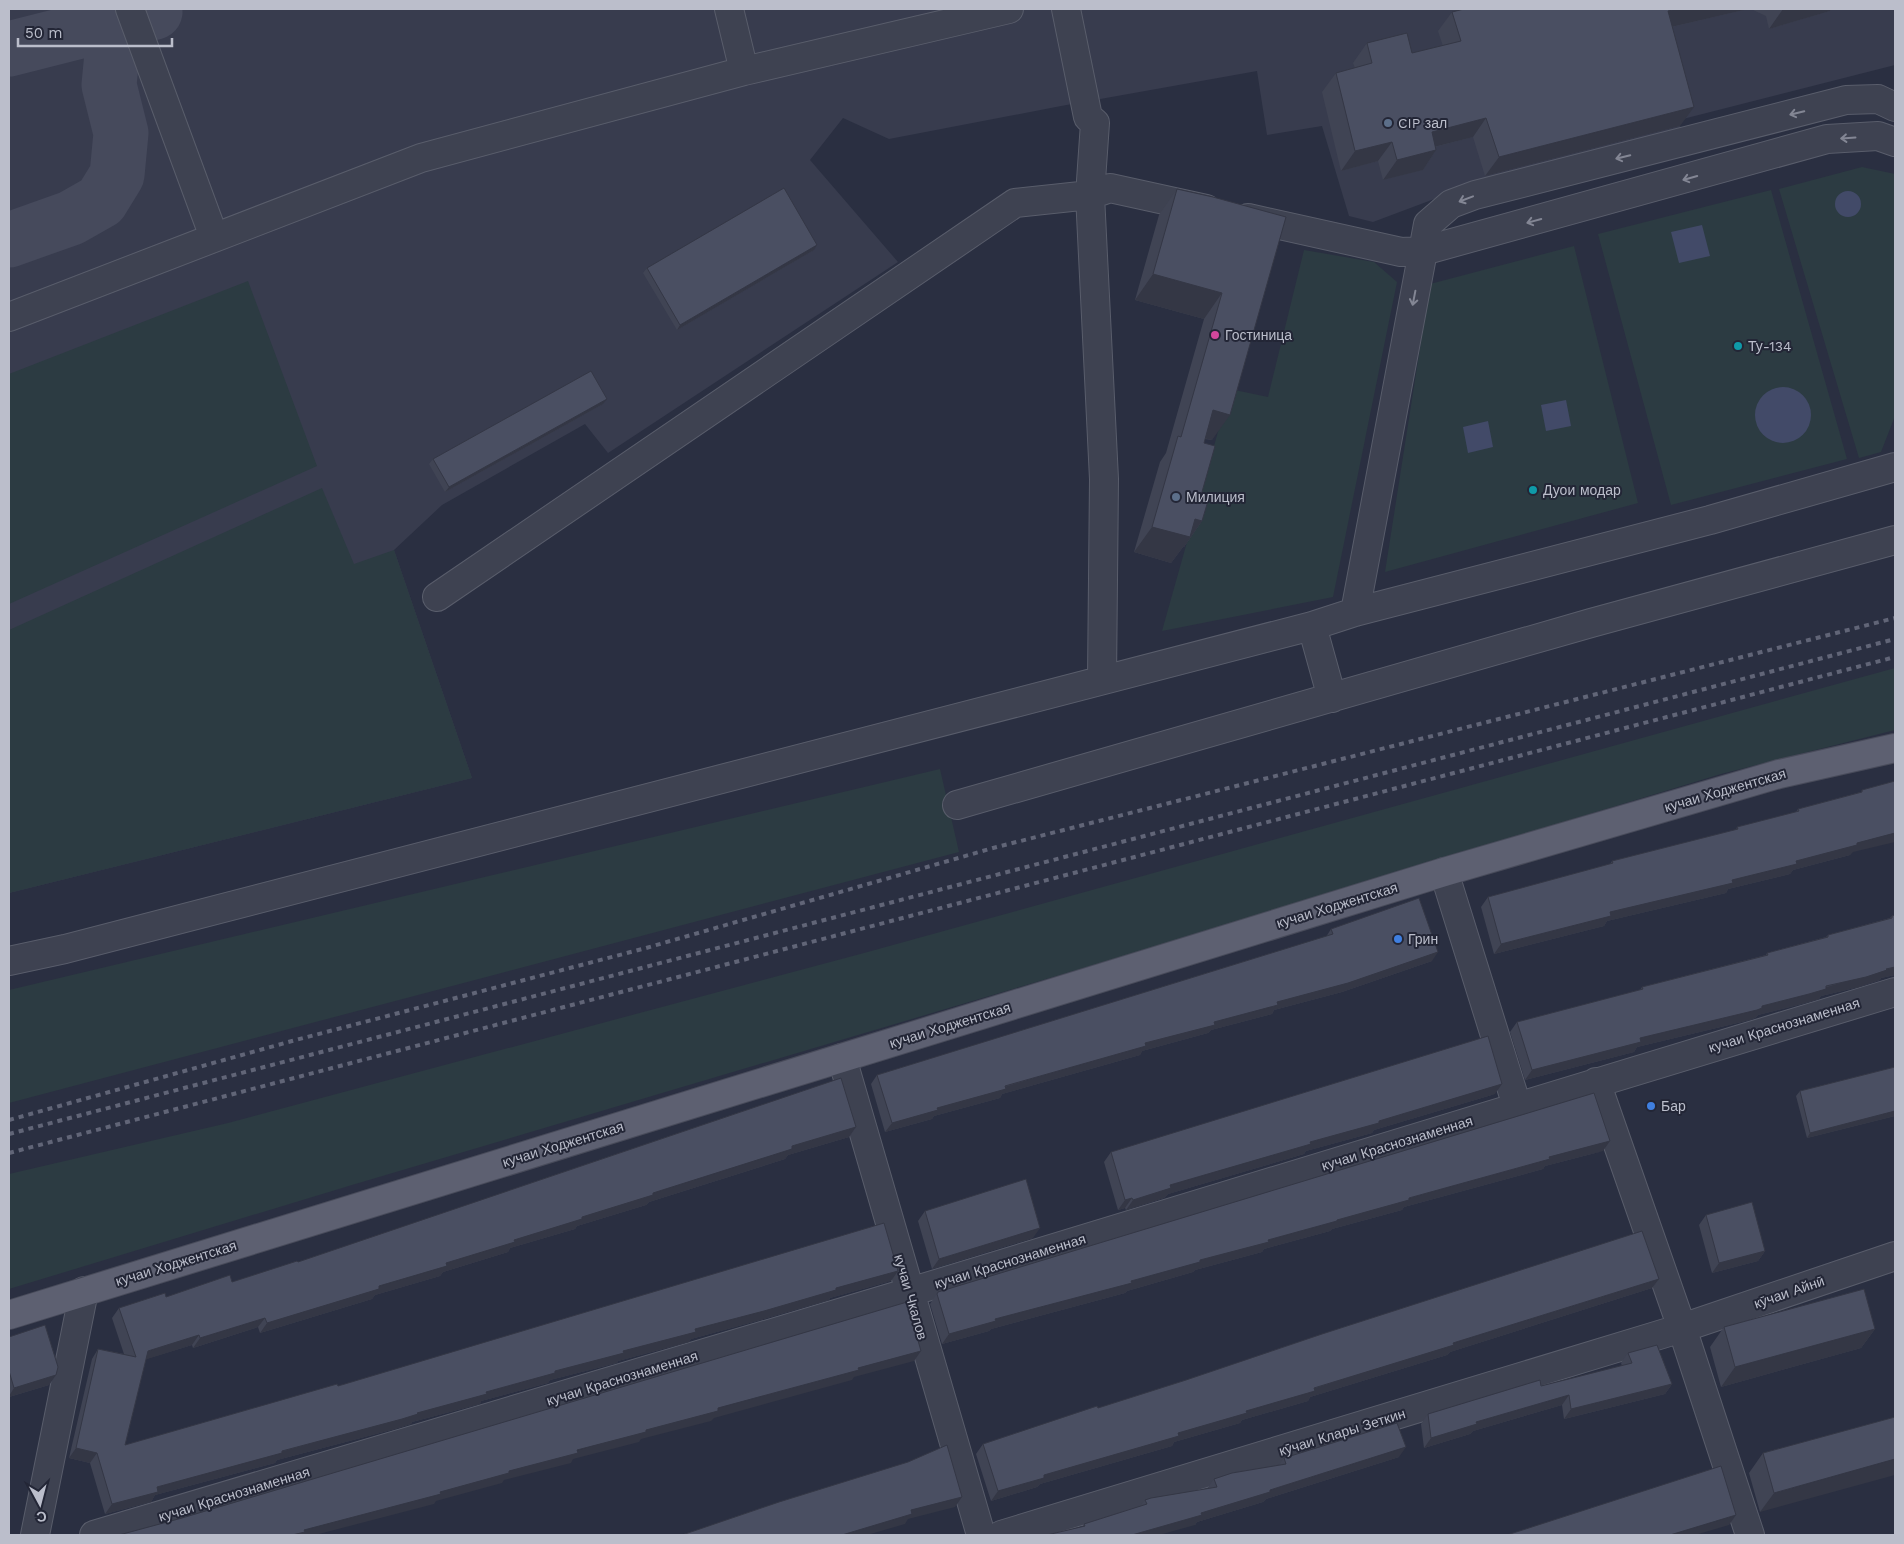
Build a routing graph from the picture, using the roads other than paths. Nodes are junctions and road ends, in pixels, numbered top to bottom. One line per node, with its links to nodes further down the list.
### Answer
1 (130, 9): 9 (street)
2 (729, 9): 5 (street)
3 (1009, 9): 5 (street)
4 (1066, 9): 8 (street)
5 (744, 71): 9 (street)
6 (1895, 107): 10 (street, one-way to 10)
7 (1895, 142): 10 (street, one-way to 10)
8 (1090, 195): 10 (street); 14 (street); 17 (street)
9 (214, 237): 11 (street)
10 (1422, 251): 15 (street, one-way to 15)
11 (9, 317)
12 (1895, 467): 15 (street)
13 (1895, 540): 18 (street)
14 (437, 598)
15 (1355, 612): 16 (street)
16 (1312, 626): 17 (street); 18 (street)
17 (1102, 680): 22 (street)
18 (1332, 698): 20 (street)
19 (1895, 748): 21 (main road, кучаи Ходжентская)
20 (957, 806)
21 (1444, 872): 24 (main road, кучаи Ходжентская); 26 (street)
22 (9, 962)
23 (1895, 992): 25 (street, кучаи Краснознаменная)
24 (842, 1058): 28 (main road, кучаи Ходжентская); 29 (street, кучаи Чкалов)
25 (1596, 1082): 26 (street, кучаи Краснознаменная); 31 (street)
26 (1517, 1106): 29 (street, кучаи Краснознаменная)
27 (1895, 1256): 31 (street, кӯчаи Айнӣ)
28 (84, 1291): 30 (main road, кучаи Ходжентская); 32 (street)
29 (910, 1292): 33 (street, кучаи Краснознаменная); 34 (street, кучаи Чкалов)
30 (9, 1314)
31 (1682, 1328): 35 (street, кӯчаи Клары Зеткин); 36 (street)
32 (35, 1535)
33 (94, 1535)
34 (981, 1535)
35 (1001, 1535)
36 (1750, 1535)

